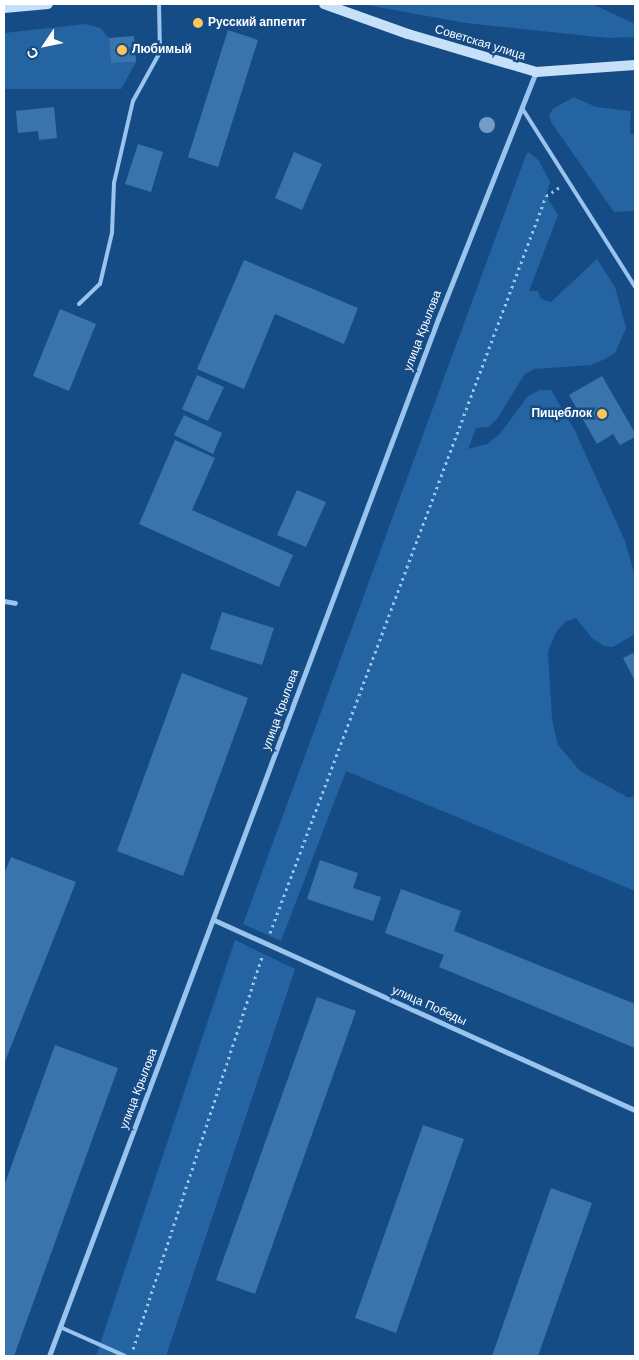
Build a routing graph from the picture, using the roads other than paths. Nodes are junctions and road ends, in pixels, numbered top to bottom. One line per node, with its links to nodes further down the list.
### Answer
1 (48, 4): 4 (main road)
2 (159, 4): 9 (lane)
3 (324, 4): 6 (main road, Советская улица)
4 (4, 8)
5 (635, 65): 6 (main road, Советская улица)
6 (536, 72): 7 (street, улица Крылова)
7 (522, 108): 8 (lane); 12 (street, улица Крылова)
8 (635, 287)
9 (79, 304)
10 (4, 601): 11 (street)
11 (15, 603)
12 (214, 920): 13 (street, улица Победы); 14 (street, улица Крылова)
13 (635, 1110)
14 (60, 1327): 15 (street, улица Крылова); 16 (lane)
15 (49, 1356)
16 (125, 1356)

